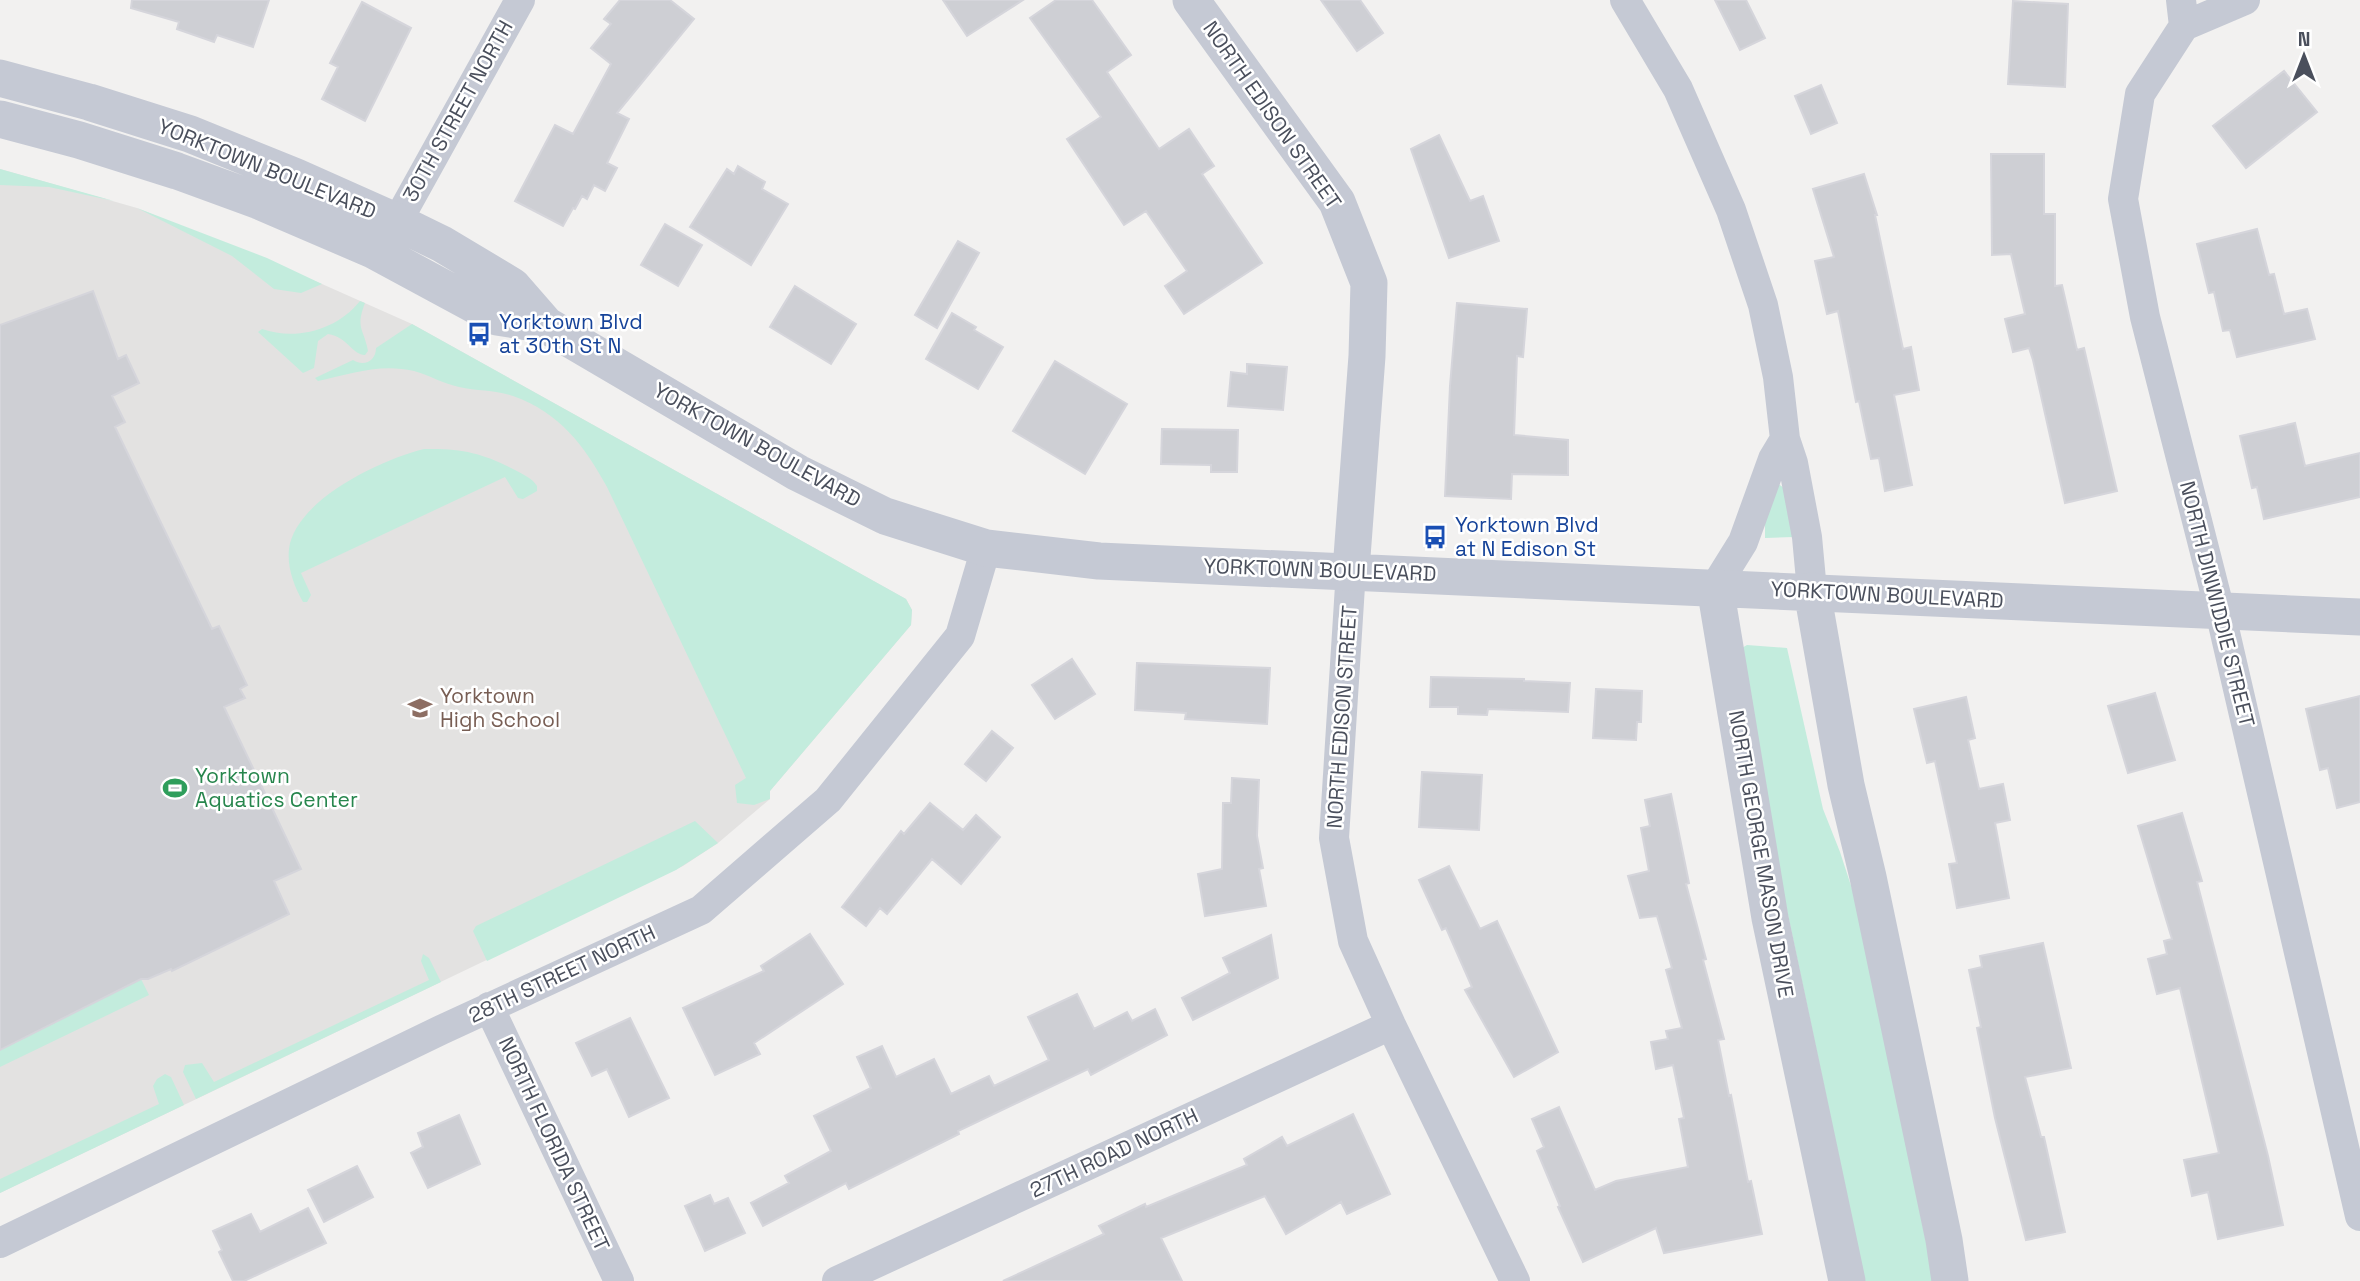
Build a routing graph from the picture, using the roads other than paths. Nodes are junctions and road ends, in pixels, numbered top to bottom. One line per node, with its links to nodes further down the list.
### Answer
1 (520, 0): 8 (street, 30TH STREET NORTH)
2 (1191, 0): 12 (street, NORTH EDISON STREET)
3 (1625, 0): 10 (street)
4 (2245, 0): 5 (street)
5 (2182, 13): 15 (street, NORTH DINWIDDIE STREET)
6 (0, 78): 8 (street, YORKTOWN BOULEVARD)
7 (0, 120): 9 (street, YORKTOWN BOULEVARD)
8 (397, 222): 9 (street, YORKTOWN BOULEVARD)
9 (546, 325): 11 (street, YORKTOWN BOULEVARD)
10 (1785, 439): 13 (street); 14 (street)
11 (986, 548): 12 (street, YORKTOWN BOULEVARD); 17 (street, 28TH STREET NORTH)
12 (1351, 570): 13 (street, YORKTOWN BOULEVARD); 18 (street, NORTH EDISON STREET)
13 (1715, 587): 14 (street, YORKTOWN BOULEVARD); 24 (street, NORTH GEORGE MASON DRIVE)
14 (1812, 591): 15 (street, YORKTOWN BOULEVARD); 25 (street)
15 (2220, 611): 16 (street, YORKTOWN BOULEVARD); 19 (street, NORTH DINWIDDIE STREET)
16 (2360, 617)
17 (489, 1007): 20 (street, 28TH STREET NORTH); 21 (street, NORTH FLORIDA STREET)
18 (1391, 1025): 22 (street, 27TH ROAD NORTH); 23 (street, NORTH EDISON STREET)
19 (2360, 1216)
20 (0, 1243)
21 (619, 1281)
22 (837, 1281)
23 (1515, 1281)
24 (1847, 1281)
25 (1950, 1281)

